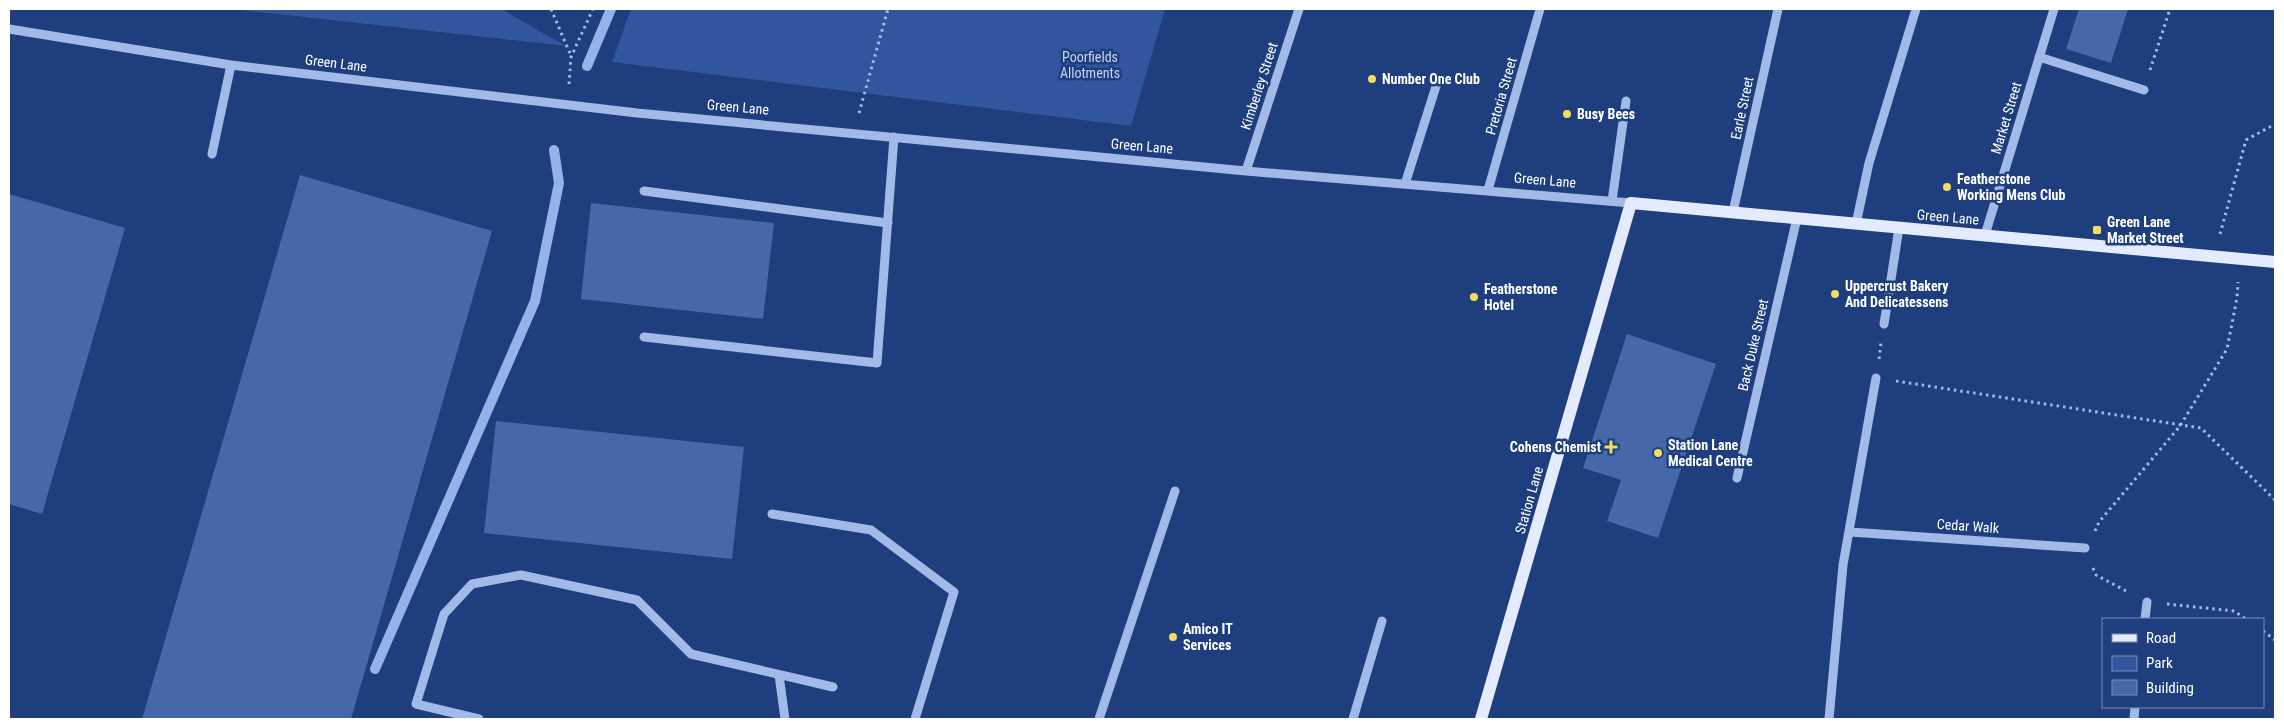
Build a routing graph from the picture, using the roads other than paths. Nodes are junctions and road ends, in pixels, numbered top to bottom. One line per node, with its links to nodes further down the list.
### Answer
1 (1299, 9): 14 (street, Kimberley Street)
2 (1540, 9): 16 (street, Pretoria Street)
3 (1778, 9): 20 (street, Earle Street)
4 (1916, 9): 23 (street)
5 (2054, 9): 7 (street, Market Street)
6 (9, 29): 8 (street, Green Lane)
7 (2040, 57): 10 (street); 25 (street, Market Street)
8 (231, 65): 12 (street, Green Lane); 13 (street)
9 (1438, 80): 15 (street)
10 (2144, 90)
11 (1626, 102): 18 (street)
12 (894, 137): 14 (street, Green Lane); 22 (street)
13 (212, 154)
14 (1246, 171): 15 (street, Green Lane)
15 (1405, 184): 16 (street, Green Lane)
16 (1488, 190): 18 (street, Green Lane)
17 (644, 191): 22 (street)
18 (1612, 201): 19 (street, Green Lane)
19 (1631, 202): 20 (main road, Green Lane); 45 (main road, Station Lane)
20 (1733, 212): 21 (main road, Green Lane)
21 (1797, 218): 23 (main road, Green Lane); 30 (street, Back Duke Street)
22 (888, 223): 28 (street)
23 (1856, 224): 24 (main road, Green Lane)
24 (1899, 228): 25 (main road, Green Lane); 27 (street)
25 (1985, 235): 26 (main road, Green Lane)
26 (2275, 262)
27 (1884, 324)
28 (644, 337)
29 (1876, 378): 33 (street)
30 (1737, 478)
31 (1174, 490): 43 (street)
32 (772, 514): 42 (street)
33 (1850, 532): 34 (street, Cedar Walk); 46 (street)
34 (2085, 548)
35 (2147, 602): 36 (street)
36 (2145, 618)
37 (1382, 621): 44 (street)
38 (780, 675): 39 (street); 40 (street); 41 (street)
39 (833, 687)
40 (480, 719)
41 (785, 719)
42 (915, 719)
43 (1099, 719)
44 (1353, 719)
45 (1481, 719)
46 (1829, 719)

